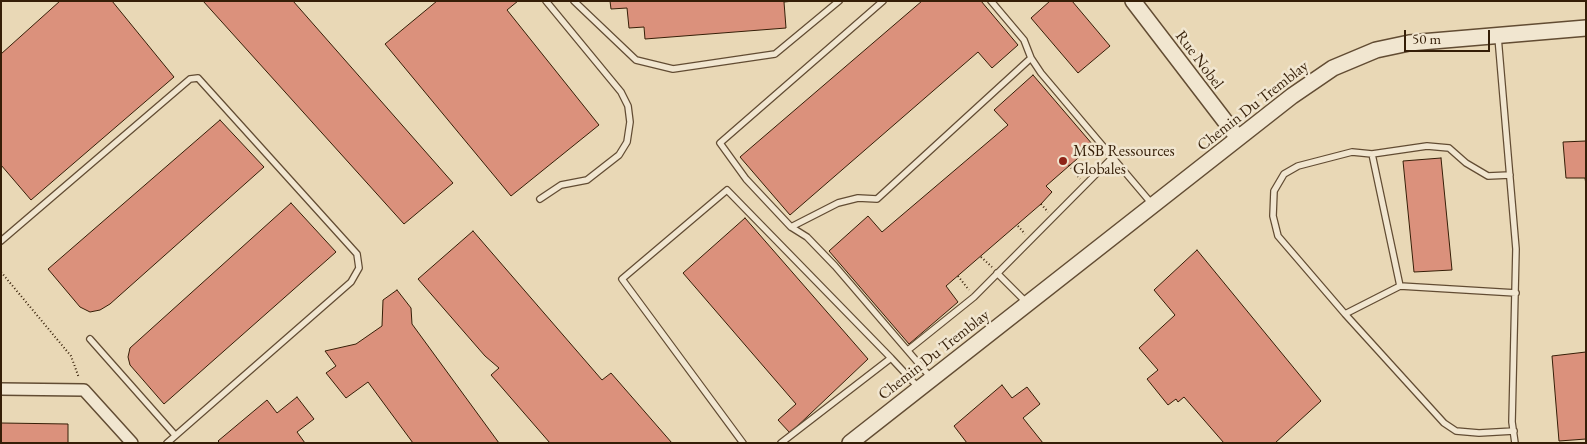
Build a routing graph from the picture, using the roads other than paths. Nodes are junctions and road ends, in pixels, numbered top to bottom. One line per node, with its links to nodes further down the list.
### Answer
1 (546, 1): 14 (lane)
2 (574, 1): 3 (lane)
3 (839, 1)
4 (883, 1): 16 (lane)
5 (991, 1): 9 (lane)
6 (1133, 1): 10 (street, Rue Nobel)
7 (1586, 28): 8 (street, Chemin Du Tremblay)
8 (1498, 35): 10 (street, Chemin Du Tremblay); 13 (lane)
9 (1031, 58): 12 (lane); 16 (lane)
10 (1238, 138): 15 (street, Chemin Du Tremblay)
11 (1372, 154): 13 (lane); 19 (lane); 22 (lane)
12 (1113, 157): 15 (lane); 18 (lane)
13 (1510, 175): 20 (lane)
14 (540, 199)
15 (1153, 205): 21 (street, Chemin Du Tremblay)
16 (791, 227): 24 (lane)
17 (1, 241): 30 (lane)
18 (997, 273): 21 (lane); 24 (lane)
19 (1400, 286): 20 (lane); 22 (lane)
20 (1516, 293): 29 (lane)
21 (1028, 304): 26 (street, Chemin Du Tremblay)
22 (1345, 314): 29 (lane)
23 (90, 339): 30 (lane)
24 (908, 350): 26 (lane)
25 (891, 358): 28 (lane); 33 (lane); 34 (lane)
26 (933, 379): 28 (street, Chemin Du Tremblay)
27 (1, 389): 31 (street)
28 (919, 389): 35 (street, Chemin Du Tremblay)
29 (1514, 431): 36 (lane)
30 (175, 435): 32 (lane)
31 (132, 443)
32 (167, 443)
33 (743, 443)
34 (781, 443)
35 (850, 443)
36 (1515, 443)

